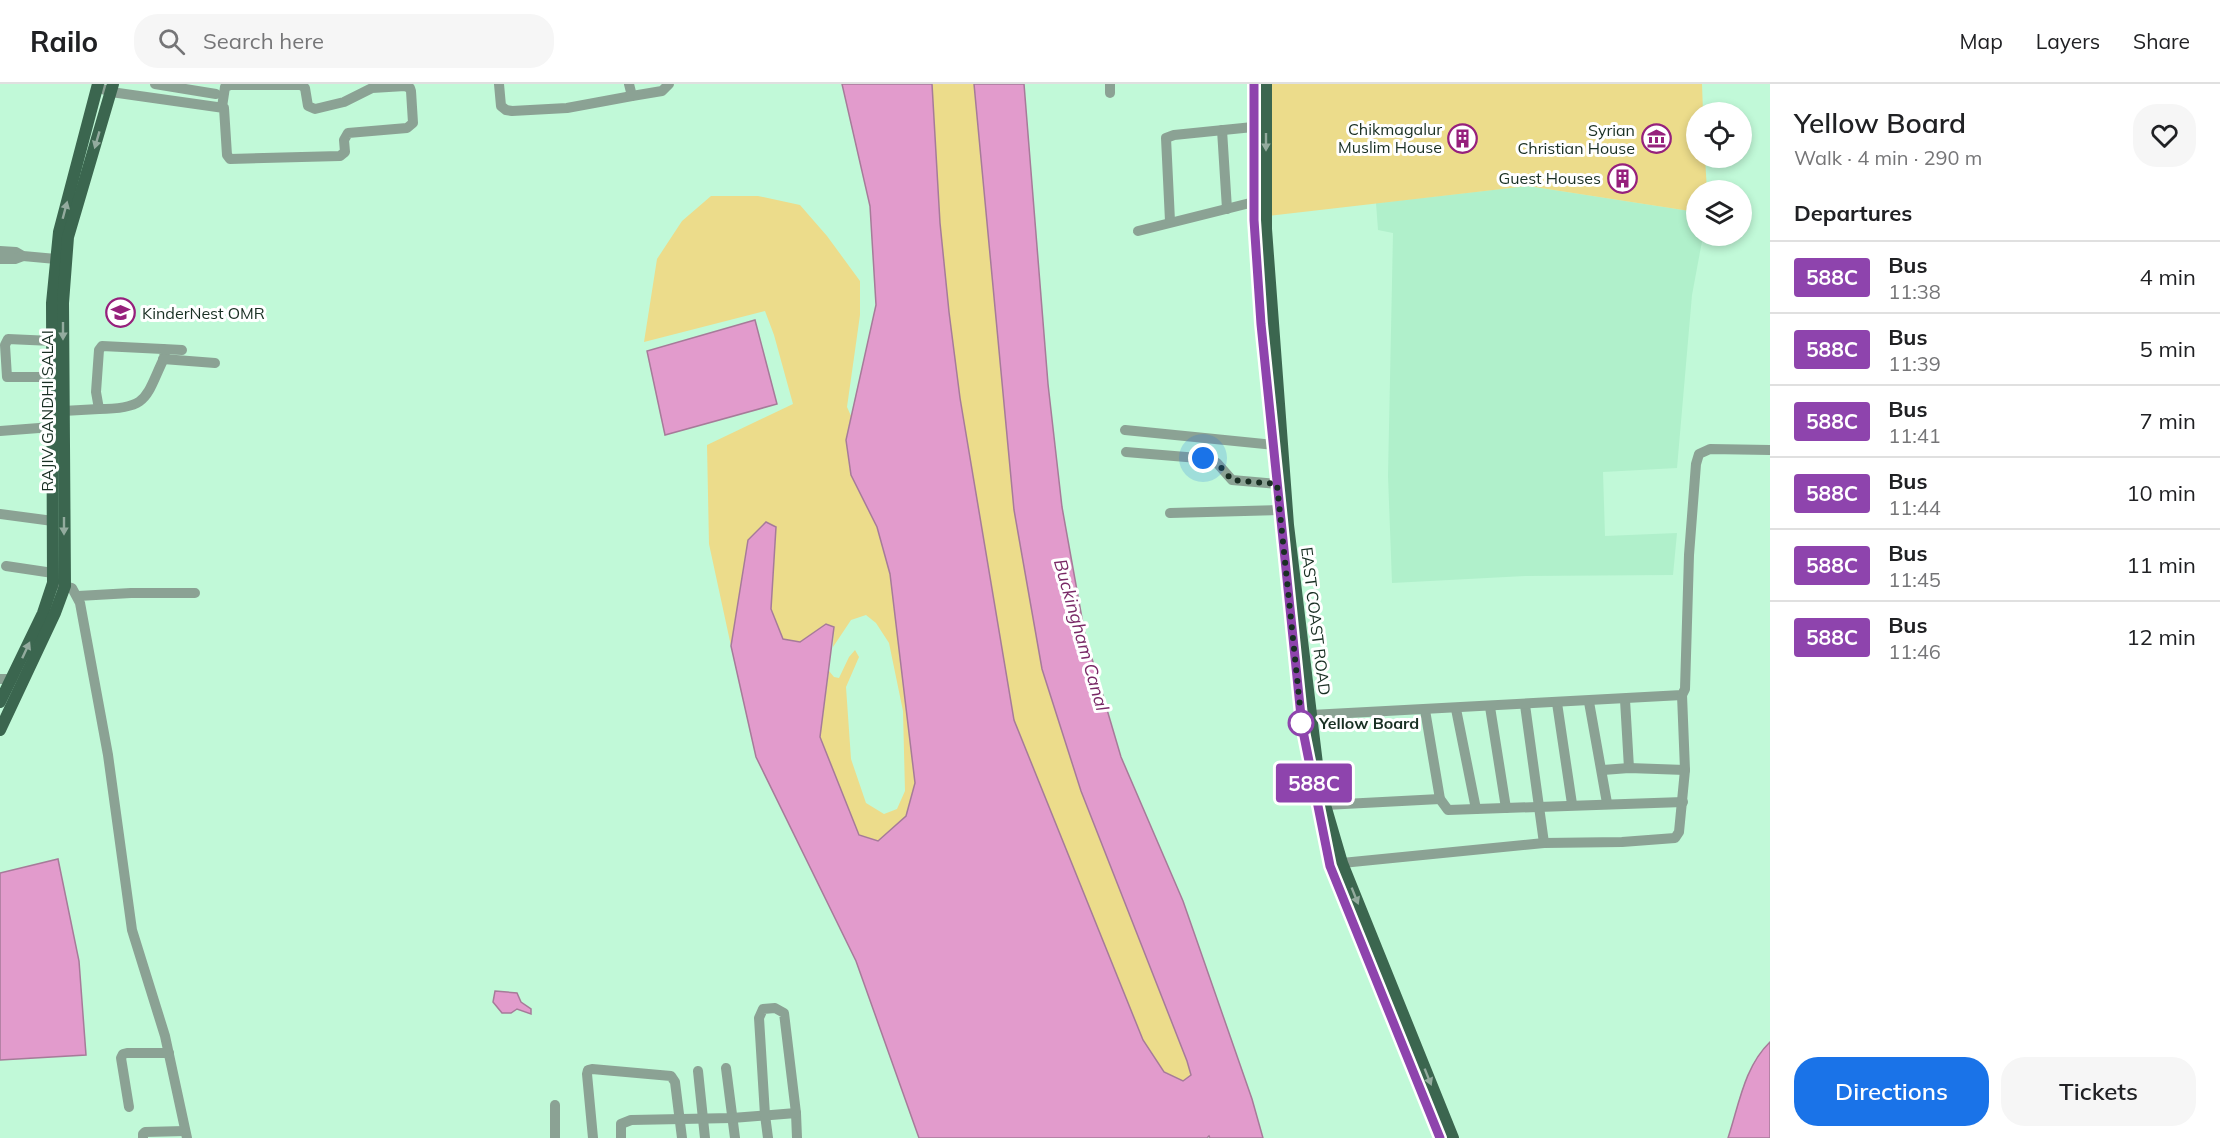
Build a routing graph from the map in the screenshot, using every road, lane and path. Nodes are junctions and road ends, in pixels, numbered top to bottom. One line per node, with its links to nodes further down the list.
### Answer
1 (155, 84): 9 (street)
2 (499, 84): 10 (street)
3 (629, 84): 10 (street)
4 (669, 84): 10 (street)
5 (1254, 84): 12 (main road, EAST COAST ROAD)
6 (1266, 84): 16 (main road, EAST COAST ROAD, one-way to 16)
7 (98, 86): 8 (street); 22 (main road, RAJIV GANDHI SALAI, one-way to 7)
8 (112, 88): 11 (street); 31 (main road, RAJIV GANDHI SALAI, one-way to 31)
9 (216, 94)
10 (632, 96)
11 (222, 107): 11 (street)
12 (1254, 127): 13 (street); 14 (main road, EAST COAST ROAD)
13 (1222, 130): 15 (street); 17 (street)
14 (1254, 202): 15 (street); 16 (main road, EAST COAST ROAD)
15 (1227, 209): 17 (street)
16 (1260, 220): 35 (main road, EAST COAST ROAD); 57 (main road, EAST COAST ROAD)
17 (1170, 221): 18 (street)
18 (1138, 231)
19 (0, 251): 20 (street)
20 (23, 256): 21 (street); 22 (street)
21 (0, 259)
22 (56, 259): 24 (main road, RAJIV GANDHI SALAI)
23 (3, 339): 24 (street); 28 (street)
24 (52, 340): 29 (main road, RAJIV GANDHI SALAI)
25 (182, 350): 26 (street)
26 (163, 354): 27 (street); 30 (street); 30 (street)
27 (215, 363)
28 (4, 377): 29 (street)
29 (52, 377): 32 (main road, RAJIV GANDHI SALAI)
30 (99, 409): 31 (street)
31 (63, 411): 44 (main road, RAJIV GANDHI SALAI, one-way to 44)
32 (52, 427): 34 (street); 42 (main road, RAJIV GANDHI SALAI)
33 (1125, 430): 35 (street)
34 (0, 431)
35 (1274, 445): 38 (main road, EAST COAST ROAD)
36 (1770, 450): 48 (street)
37 (1126, 452): 38 (street)
38 (1277, 484): 39 (main road, EAST COAST ROAD)
39 (1280, 510): 40 (street); 92 (main road, EAST COAST ROAD)
40 (1170, 513)
41 (0, 514): 42 (street)
42 (53, 521): 44 (main road, RAJIV GANDHI SALAI)
43 (6, 566): 44 (street)
44 (57, 581): 46 (street); 47 (main road, RAJIV GANDHI SALAI, one-way to 44); 58 (main road, RAJIV GANDHI SALAI)
45 (195, 593): 46 (street)
46 (78, 596): 72 (street)
47 (6, 679): 50 (main road, RAJIV GANDHI SALAI)
48 (1682, 696): 49 (street); 61 (street)
49 (1625, 700): 51 (street); 59 (street)
50 (0, 702)
51 (1589, 702): 52 (street); 60 (street)
52 (1557, 703): 53 (street); 65 (street)
53 (1525, 705): 54 (street); 67 (street)
54 (1490, 707): 55 (street); 68 (street)
55 (1456, 709): 56 (street); 69 (street)
56 (1425, 710): 57 (street); 62 (street)
57 (1311, 715): 66 (main road, EAST COAST ROAD)
58 (0, 730)
59 (1629, 768): 60 (street); 61 (street)
60 (1603, 770): 64 (street)
61 (1685, 770): 63 (street)
62 (1440, 799): 66 (street); 69 (street)
63 (1683, 802): 64 (street); 70 (street)
64 (1607, 803): 65 (street)
65 (1572, 804): 67 (street)
66 (1325, 805): 71 (main road, EAST COAST ROAD)
67 (1539, 806): 68 (street); 70 (street)
68 (1506, 808): 69 (street)
69 (1476, 809)
70 (1544, 843): 71 (street)
71 (1342, 863): 93 (main road, EAST COAST ROAD, one-way to 93)
72 (169, 1053): 76 (street); 82 (street)
73 (726, 1068): 79 (street)
74 (698, 1071): 81 (street)
75 (555, 1105): 84 (street)
76 (129, 1107)
77 (796, 1113): 78 (street); 78 (street); 91 (street)
78 (765, 1115): 79 (street); 90 (street)
79 (732, 1118): 81 (street); 89 (street)
80 (680, 1119): 81 (street); 85 (street); 86 (street); 87 (street)
81 (703, 1119): 88 (street)
82 (186, 1134): 83 (street)
83 (143, 1138)
84 (555, 1138)
85 (592, 1138)
86 (621, 1138)
87 (682, 1138)
88 (705, 1138)
89 (735, 1138)
90 (768, 1138)
91 (796, 1138)
92 (1440, 1138)
93 (1453, 1138)

